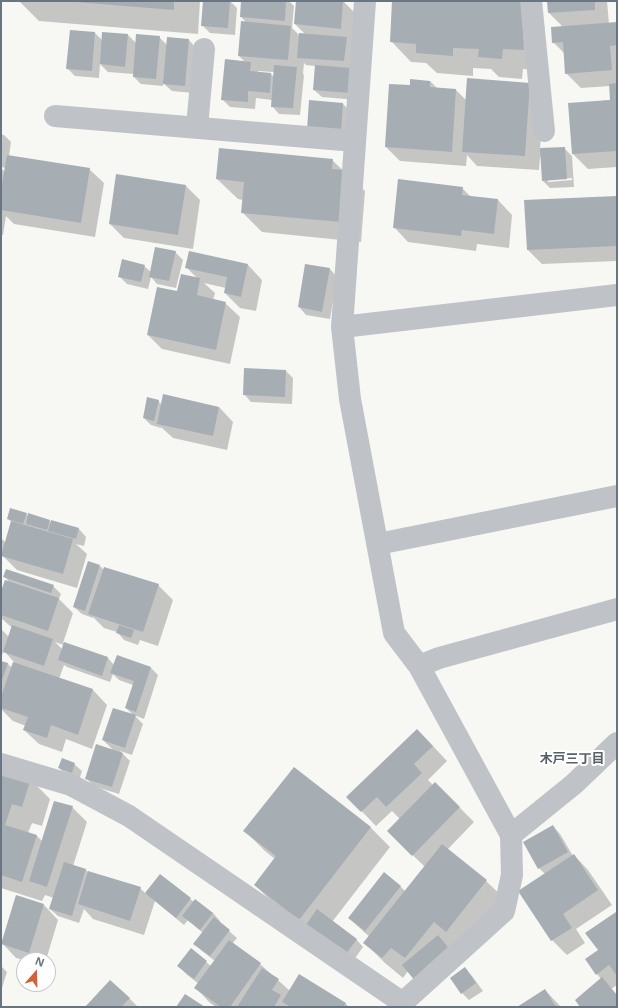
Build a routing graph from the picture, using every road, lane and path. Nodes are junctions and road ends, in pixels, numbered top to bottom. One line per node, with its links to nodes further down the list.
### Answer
1 (365, 1): 7 (street)
2 (531, 1): 6 (street)
3 (204, 49): 5 (street)
4 (55, 116): 5 (street)
5 (197, 127): 7 (street)
6 (544, 131)
7 (355, 141): 9 (street)
8 (617, 295): 9 (street)
9 (342, 327): 11 (street)
10 (617, 496): 11 (street)
11 (378, 544): 13 (street)
12 (617, 609): 13 (street)
13 (419, 666): 16 (street)
14 (617, 743): 16 (street)
15 (1, 764): 17 (street)
16 (511, 836): 17 (street)
17 (400, 1005)

